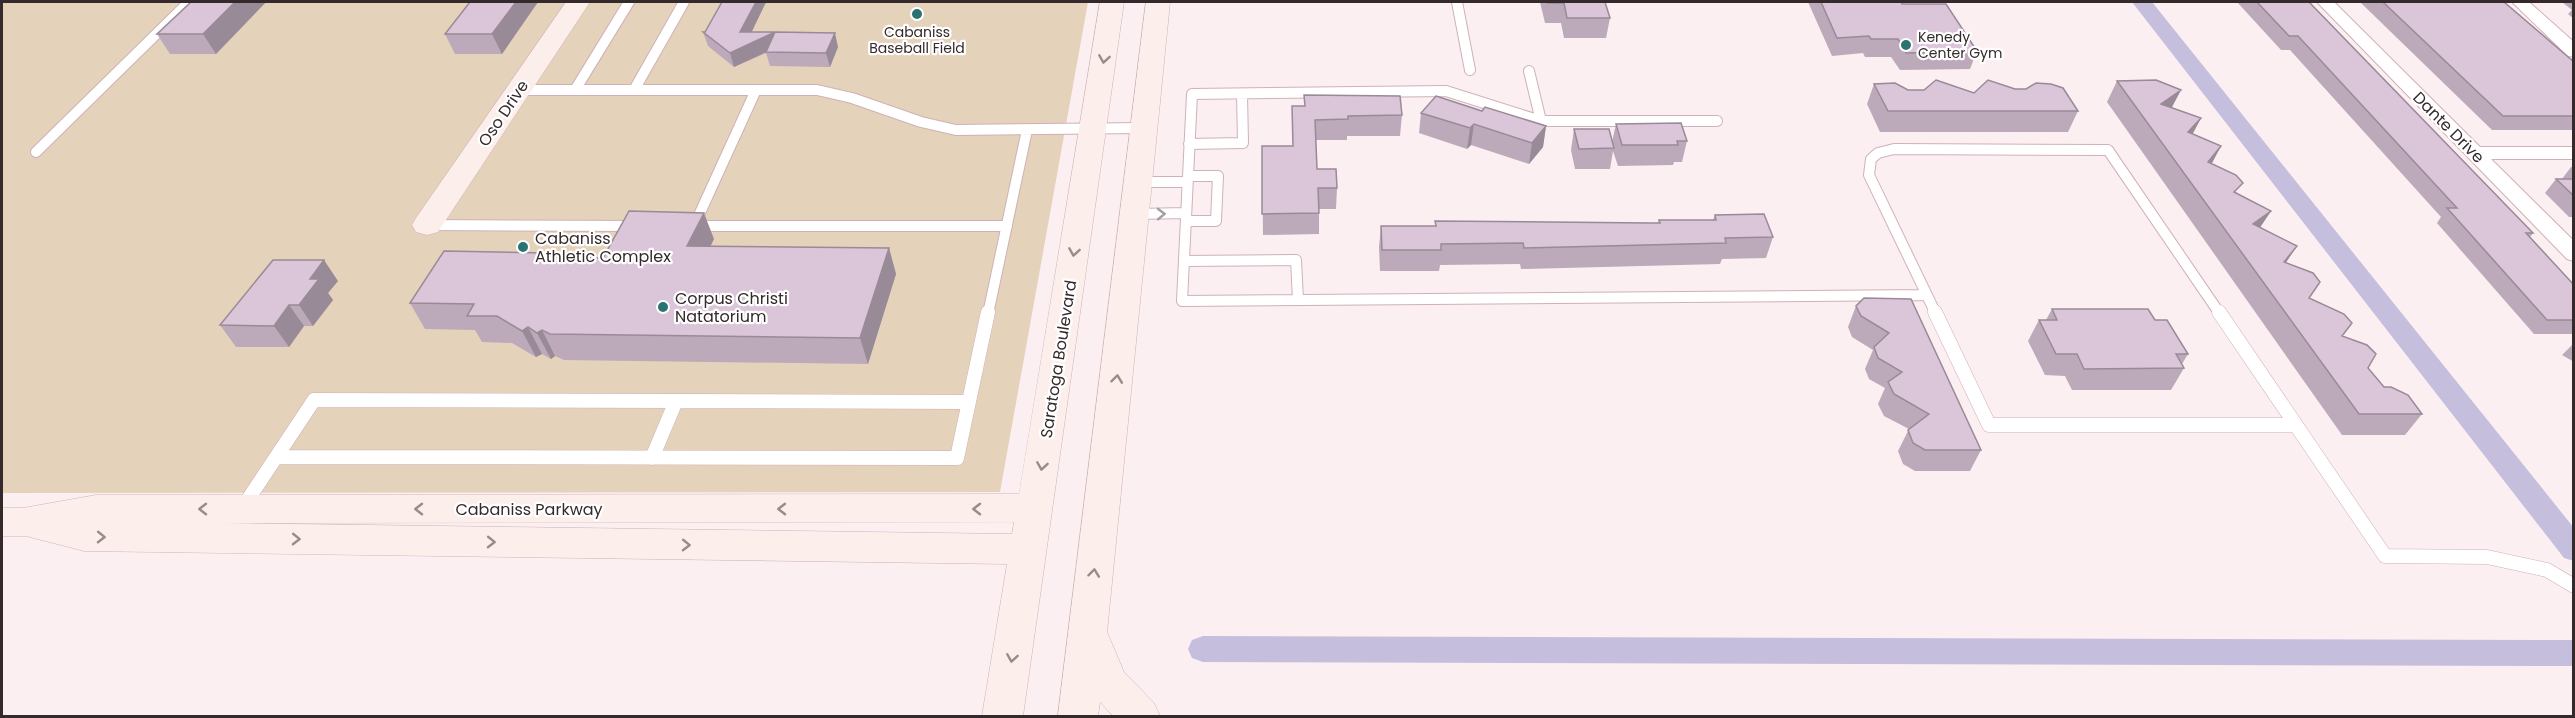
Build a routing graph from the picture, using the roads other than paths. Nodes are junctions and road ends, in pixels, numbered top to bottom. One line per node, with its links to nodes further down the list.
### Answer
1 (189, 2): 24 (lane)
2 (578, 2): 13 (main road, Oso Drive)
3 (629, 2): 14 (lane)
4 (684, 2): 15 (lane)
5 (1112, 2): 21 (main road, Saratoga Boulevard, one-way to 21)
6 (1158, 2): 20 (main road)
7 (1457, 2): 11 (lane)
8 (2325, 2): 25 (street, Dante Drive)
9 (2520, 2): 10 (street)
10 (2574, 52)
11 (1470, 70)
12 (1529, 71): 18 (lane)
13 (519, 90): 14 (lane); 31 (main road, Oso Drive)
14 (575, 90): 15 (lane)
15 (634, 90): 16 (lane)
16 (756, 90): 22 (lane); 33 (lane)
17 (1242, 94): 18 (lane); 23 (lane); 23 (lane)
18 (1541, 121): 19 (lane)
19 (1717, 122)
20 (1144, 128): 21 (lane); 28 (main road)
21 (1093, 129): 22 (lane); 43 (main road, Saratoga Boulevard, one-way to 43)
22 (1027, 130): 33 (lane)
23 (1190, 144): 27 (lane)
24 (36, 152)
25 (2475, 153): 26 (street); 34 (street, Dante Drive)
26 (2574, 153)
27 (1188, 179): 28 (lane); 30 (lane); 30 (lane)
28 (1140, 182): 29 (main road)
29 (1136, 214): 30 (lane, one-way to 30); 48 (main road, one-way to 29)
30 (1186, 217): 35 (lane)
31 (427, 225): 32 (lane)
32 (647, 226)
33 (1006, 226): 39 (lane)
34 (2574, 254)
35 (1184, 261): 37 (lane); 37 (lane)
36 (1926, 295): 37 (lane); 40 (lane); 40 (lane)
37 (1298, 300)
38 (676, 401): 39 (lane); 41 (lane); 42 (lane)
39 (969, 402): 42 (lane)
40 (2295, 425): 47 (lane)
41 (277, 457): 42 (lane); 45 (lane)
42 (652, 458)
43 (1035, 508): 45 (main road, Cabaniss Parkway, one-way to 45); 46 (main road, Saratoga Boulevard)
44 (12, 522): 45 (main road, Cabaniss Parkway)
45 (232, 524): 46 (main road, Cabaniss Parkway, one-way to 46)
46 (1029, 549): 49 (main road, Saratoga Boulevard, one-way to 49)
47 (2574, 586)
48 (1088, 631): 50 (main road); 51 (main road)
49 (1003, 717)
50 (1078, 717)
51 (1139, 717)

